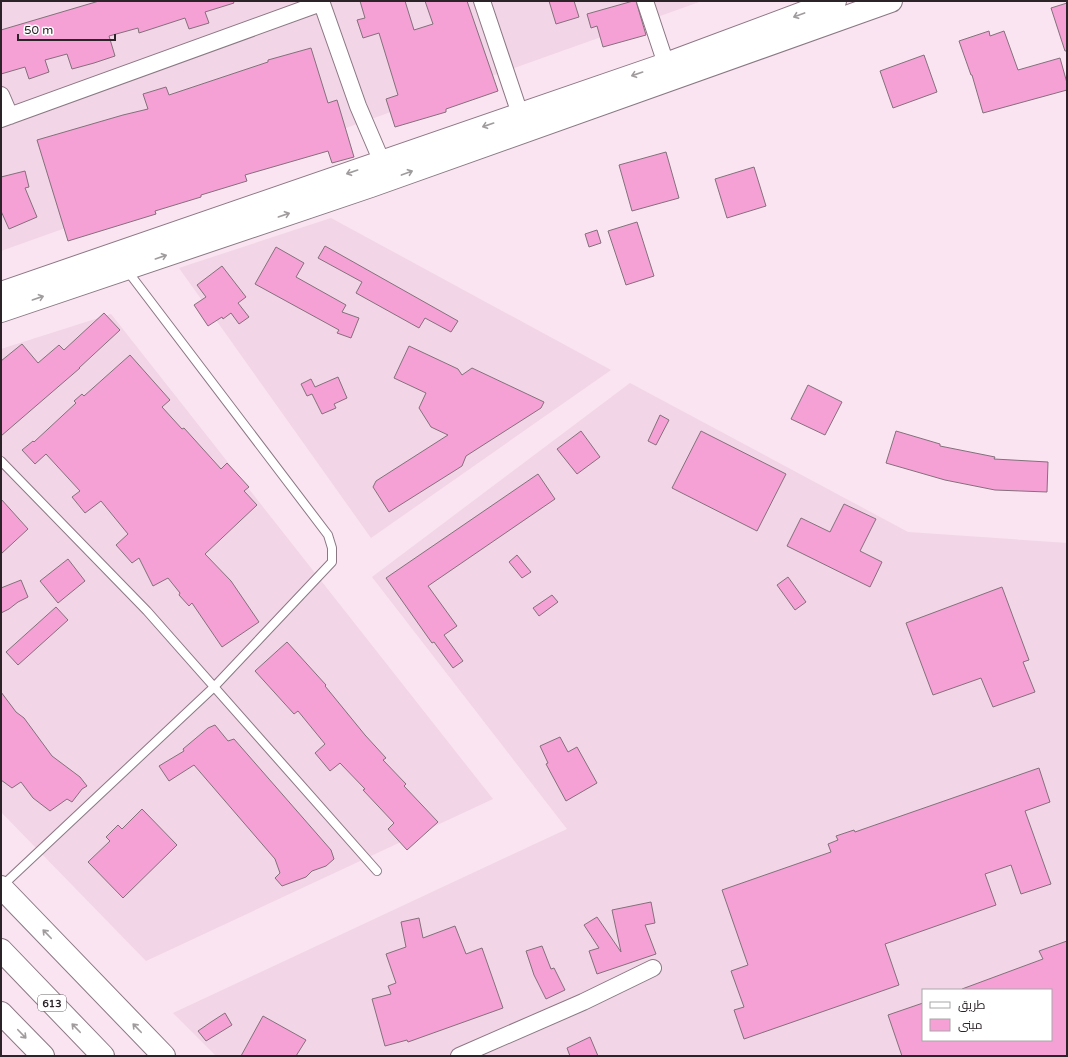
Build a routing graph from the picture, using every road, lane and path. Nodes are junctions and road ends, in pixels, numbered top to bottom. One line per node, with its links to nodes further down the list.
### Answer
1 (482, 1): 8 (street)
2 (645, 1): 6 (street)
3 (835, 1): 6 (main road, one-way to 6)
4 (892, 1): 11 (main road, one-way to 4)
5 (321, 2): 9 (street); 10 (street)
6 (666, 64): 8 (main road, one-way to 8)
7 (1, 95): 9 (street)
8 (520, 114): 10 (main road, one-way to 10)
9 (5, 118)
10 (382, 162): 12 (main road, one-way to 12)
11 (125, 269): 13 (main road, one-way to 11); 15 (lane)
12 (1, 293)
13 (1, 311)
14 (1, 461): 15 (lane)
15 (214, 688): 16 (lane); 17 (lane)
16 (377, 871)
17 (1, 887): 23 (main road, one-way to 17)
18 (1, 950): 22 (main road, 613, one-way to 18)
19 (653, 968): 24 (street)
20 (1, 1013): 21 (main road, one-way to 21)
21 (43, 1056)
22 (103, 1056)
23 (164, 1056)
24 (459, 1056)

